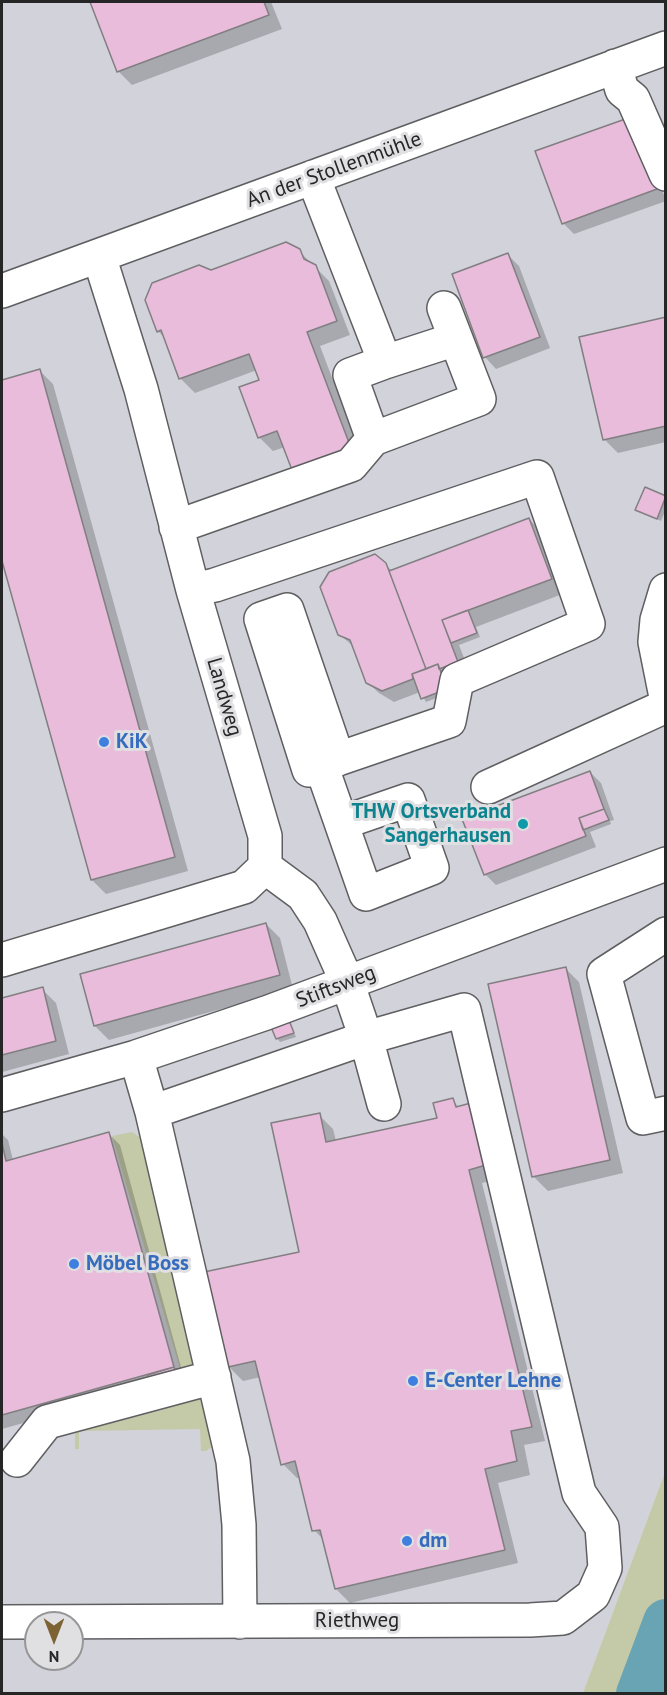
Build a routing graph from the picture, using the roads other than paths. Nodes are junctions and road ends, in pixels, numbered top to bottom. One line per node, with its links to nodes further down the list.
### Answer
1 (666, 48): 2 (street, An der Stollenmühle)
2 (615, 66): 3 (street); 4 (street, An der Stollenmühle)
3 (666, 174)
4 (313, 177): 5 (street, An der Stollenmühle); 9 (street)
5 (99, 256): 6 (street, An der Stollenmühle); 11 (street, Landweg)
6 (2, 291)
7 (444, 308): 8 (street)
8 (456, 339): 9 (street); 10 (street)
9 (385, 362): 10 (street)
10 (373, 439): 11 (street)
11 (176, 527): 12 (street, Landweg)
12 (193, 590): 17 (street); 19 (street, Landweg)
13 (666, 590): 14 (street)
14 (666, 697)
15 (666, 706): 16 (street)
16 (488, 787)
17 (344, 822)
18 (666, 864): 22 (street, Stiftsweg)
19 (265, 867): 21 (street); 22 (street)
20 (666, 934): 28 (street)
21 (2, 960)
22 (347, 982): 23 (street); 24 (street, Stiftsweg)
23 (366, 1038): 26 (street); 27 (street); 32 (street, Riethweg)
24 (136, 1057): 25 (street, Stiftsweg); 27 (street)
25 (2, 1095)
26 (384, 1104)
27 (152, 1112): 29 (street)
28 (666, 1113)
29 (214, 1377): 30 (street); 32 (street)
30 (17, 1460)
31 (2, 1622): 32 (street, Riethweg)
32 (240, 1622)

